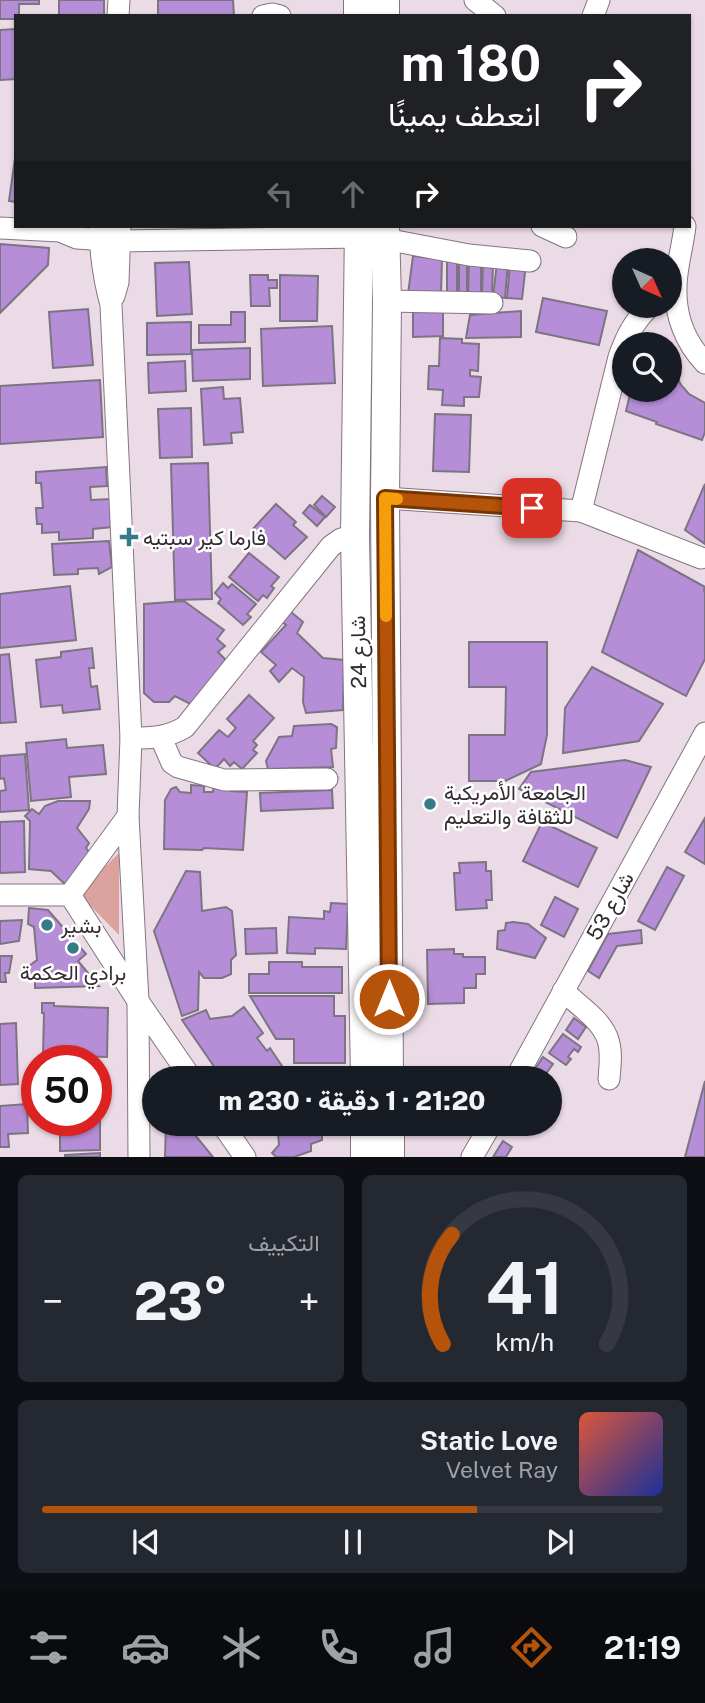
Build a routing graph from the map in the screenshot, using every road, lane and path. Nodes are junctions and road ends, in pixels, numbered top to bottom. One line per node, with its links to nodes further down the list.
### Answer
1 (475, 0): 2 (street)
2 (492, 14)
3 (0, 228): 6 (street)
4 (546, 228): 9 (street)
5 (685, 228): 10 (street)
6 (67, 229): 8 (street)
7 (372, 232): 8 (street); 11 (street); 12 (main road); 19 (main road, شارع 24)
8 (110, 233): 23 (street)
9 (566, 237)
10 (681, 248)
11 (530, 261)
12 (387, 301): 13 (street); 17 (main road)
13 (492, 303)
14 (639, 318): 18 (street)
15 (680, 318): 16 (street)
16 (705, 363)
17 (385, 498): 18 (street); 21 (main road)
18 (581, 511): 20 (street)
19 (355, 536): 21 (main road); 24 (street); 32 (main road, شارع 24)
20 (701, 558)
21 (387, 710): 33 (main road)
22 (705, 733): 29 (street, شارع 53)
23 (131, 738): 24 (street); 26 (street)
24 (160, 738): 25 (street)
25 (327, 779)
26 (128, 816): 28 (street); 30 (street)
27 (0, 895): 28 (street)
28 (70, 895): 30 (street)
29 (563, 991): 34 (street, شارع 53); 35 (street)
30 (138, 1001): 31 (street); 40 (street)
31 (183, 1066)
32 (365, 1066)
33 (389, 1066)
34 (522, 1066)
35 (609, 1079)
36 (230, 1136): 41 (street)
37 (365, 1136): 42 (main road)
38 (390, 1136): 43 (main road)
39 (484, 1136): 44 (street)
40 (139, 1157)
41 (245, 1157)
42 (365, 1157)
43 (390, 1157)
44 (472, 1157)

